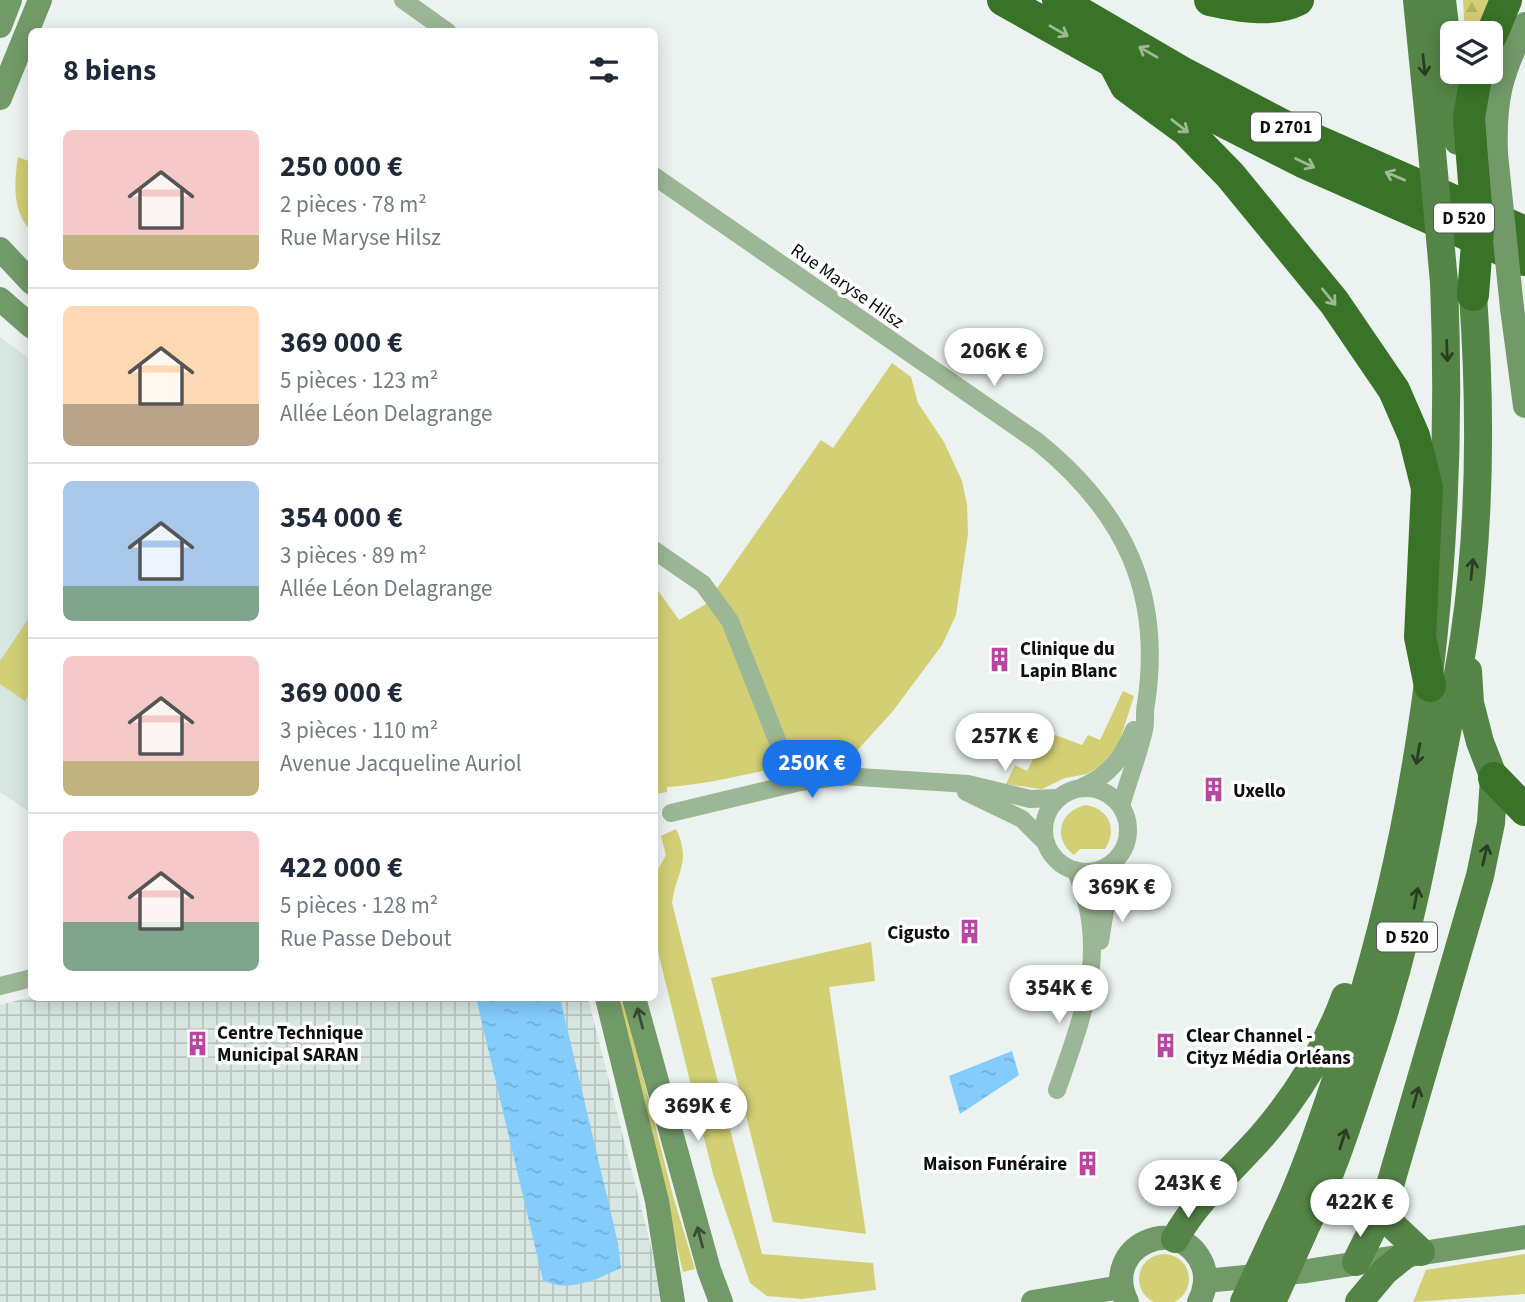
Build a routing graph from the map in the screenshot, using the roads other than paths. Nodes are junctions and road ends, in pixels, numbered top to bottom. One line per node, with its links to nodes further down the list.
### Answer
1 (10, 0): 13 (main road)
2 (40, 0): 14 (main road)
3 (402, 0): 15 (street)
4 (1003, 0): 17 (highway, D 2701, one-way to 17)
5 (1058, 0): 22 (highway, D 2701, one-way to 5)
6 (1210, 0): 7 (highway)
7 (1298, 0)
8 (1417, 0): 26 (main road, D 520, one-way to 26, bridge)
9 (1443, 0): 20 (main road)
10 (1506, 0): 11 (highway)
11 (1497, 21)
12 (1525, 24): 20 (main road)
13 (0, 26)
14 (29, 28)
15 (442, 28)
16 (28, 29): 19 (main road)
17 (1114, 63): 24 (highway, D 2701, one-way to 24); 32 (highway, one-way to 32)
18 (1475, 84): 20 (highway)
19 (0, 98)
20 (1475, 147): 26 (highway, bridge); 29 (main road, bridge)
21 (658, 179): 33 (street, Rue Maryse Hilsz)
22 (1525, 232)
23 (0, 249): 25 (main road)
24 (1525, 260)
25 (28, 279)
26 (1459, 288): 31 (main road, D 520, one-way to 26); 32 (main road, D 520, one-way to 32)
27 (0, 299): 28 (main road)
28 (28, 324)
29 (1525, 406)
30 (658, 553): 35 (street)
31 (1464, 637): 34 (main road); 63 (main road, D 520, one-way to 31, bridge)
32 (1430, 686): 45 (main road, D 520, one-way to 45)
33 (1144, 716): 37 (street, Rue Maryse Hilsz); 39 (street, Rue Maryse Hilsz)
34 (1494, 778): 40 (highway); 52 (main road, one-way to 34)
35 (794, 783): 36 (street); 41 (street)
36 (954, 785): 38 (street); 42 (street)
37 (1079, 789): 38 (street); 39 (street)
38 (1058, 798): 42 (street)
39 (1121, 806): 43 (street)
40 (1525, 810)
41 (671, 813)
42 (1046, 843): 44 (street)
43 (1113, 862): 44 (street); 46 (street)
44 (1075, 870): 46 (street)
45 (1395, 872): 54 (main road); 62 (main road, D 520, bridge)
46 (1093, 967): 51 (street)
47 (28, 979): 48 (street)
48 (0, 986)
49 (608, 1001): 59 (main road)
50 (636, 1001): 60 (main road, one-way to 50)
51 (1057, 1090)
52 (1384, 1206): 55 (main road); 56 (main road)
53 (1525, 1237): 55 (main road)
54 (1175, 1239): 57 (main road); 58 (main road)
55 (1413, 1253): 56 (main road); 64 (main road)
56 (1349, 1263): 57 (main road); 64 (main road)
57 (1202, 1291)
58 (1124, 1295): 61 (main road)
59 (673, 1302)
60 (721, 1302)
61 (1033, 1302)
62 (1244, 1302)
63 (1272, 1302)
64 (1357, 1302)

